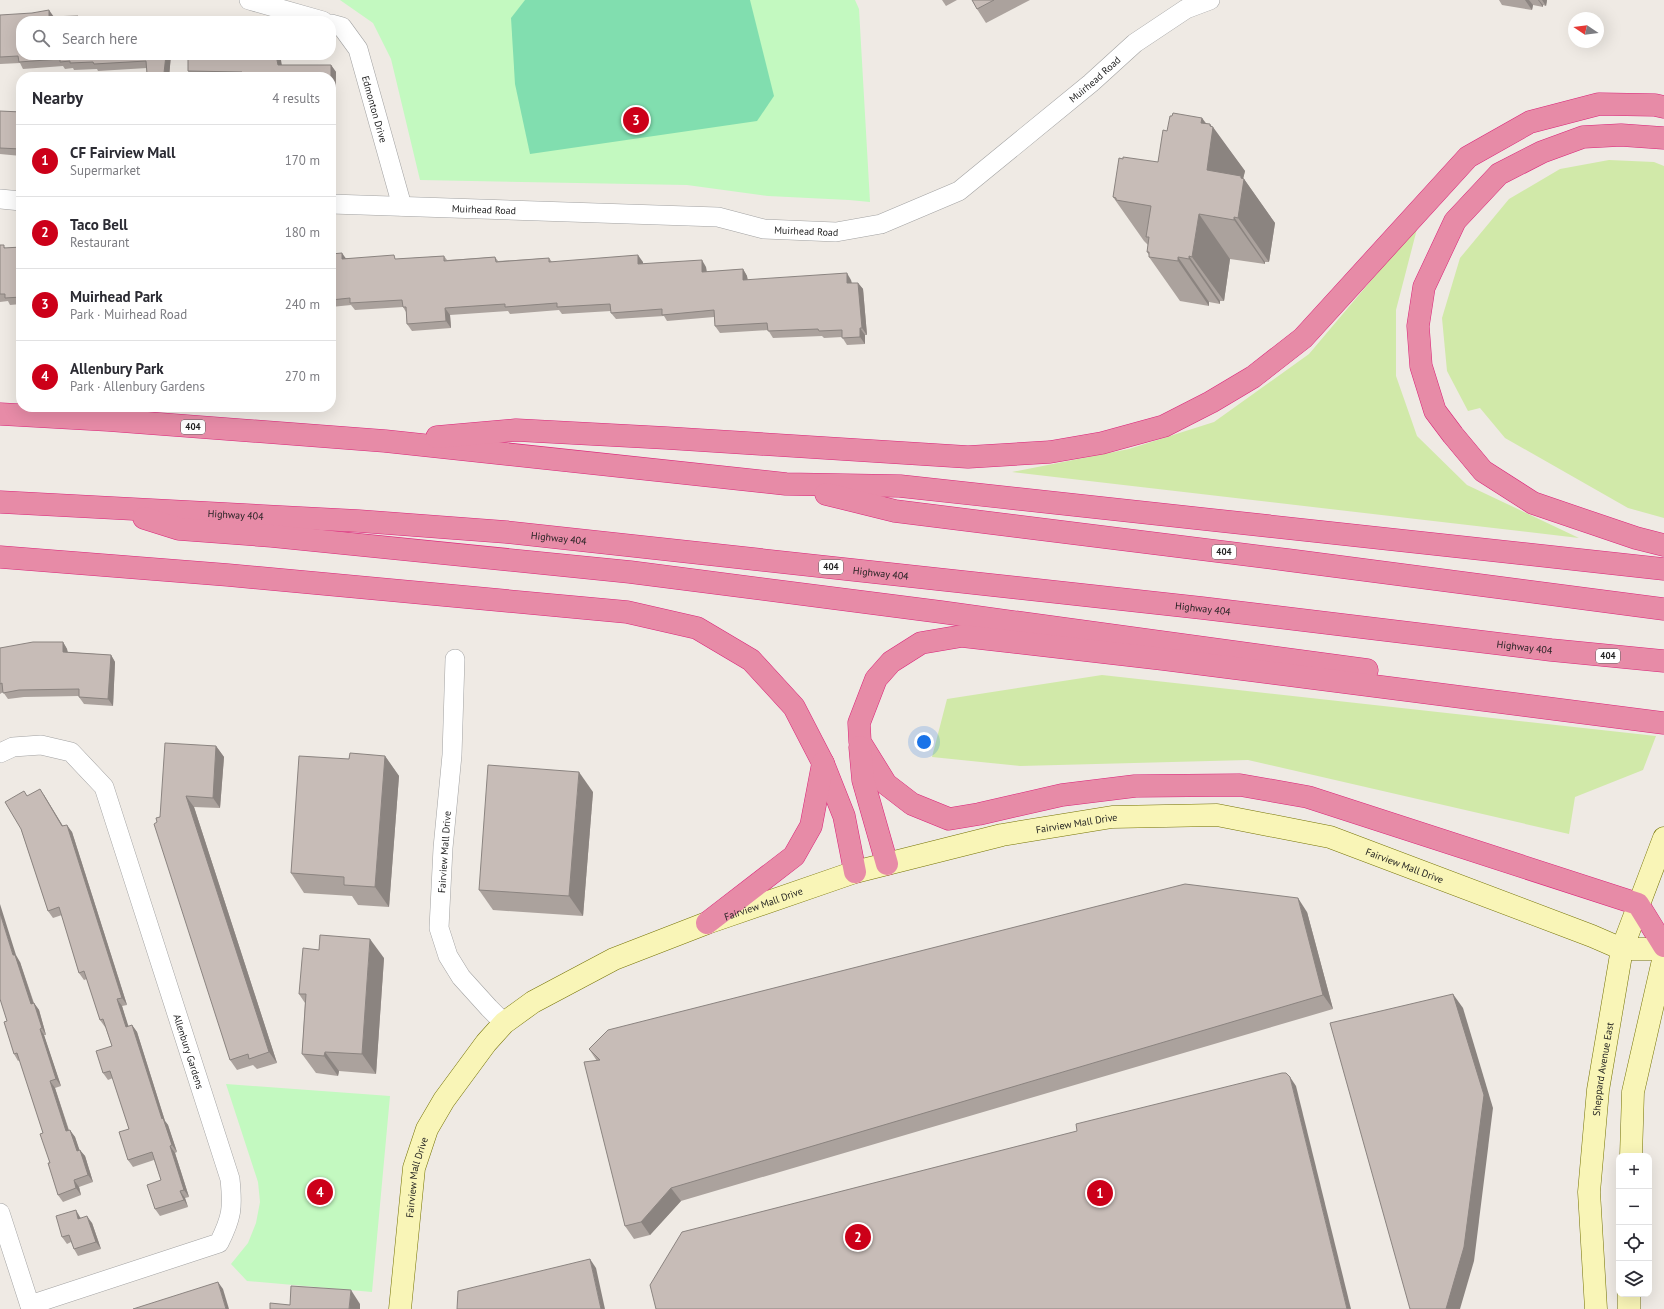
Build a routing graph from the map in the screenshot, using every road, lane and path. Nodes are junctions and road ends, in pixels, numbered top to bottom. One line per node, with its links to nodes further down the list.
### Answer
1 (250, 0): 3 (street)
2 (1210, 0): 11 (street, Muirhead Road)
3 (290, 6): 4 (street)
4 (312, 16)
5 (336, 25): 11 (street, Edmonton Drive)
6 (1664, 107): 13 (highway)
7 (1664, 138): 17 (highway)
8 (0, 199): 9 (street)
9 (16, 201)
10 (336, 204): 11 (street, Muirhead Road)
11 (402, 206)
12 (0, 414): 13 (highway, 404)
13 (385, 442): 14 (highway, 404)
14 (786, 484): 19 (highway, 404); 20 (highway, 404)
15 (0, 502): 16 (highway, Highway 404 / 404)
16 (108, 507): 22 (highway, Highway 404 / 404); 23 (highway)
17 (1664, 545)
18 (0, 557): 27 (highway)
19 (1664, 569)
20 (1664, 609)
21 (455, 659): 36 (street, Fairview Mall Drive)
22 (1664, 662)
23 (1664, 708)
24 (1664, 723): 25 (highway)
25 (860, 742): 29 (highway); 31 (highway)
26 (0, 753): 40 (street, Allenbury Gardens)
27 (823, 763): 30 (highway); 32 (highway)
28 (1664, 838): 31 (street, Sheppard Avenue East)
29 (887, 864): 30 (street, Fairview Mall Drive); 34 (street, Fairview Mall Drive)
30 (855, 872): 32 (street, Fairview Mall Drive)
31 (1638, 904): 33 (highway); 34 (street, Sheppard Avenue East)
32 (707, 923): 36 (street, Fairview Mall Drive)
33 (1664, 947): 34 (street, Fairview Mall Drive)
34 (1622, 949): 42 (street, Sheppard Avenue East)
35 (1664, 956): 37 (street)
36 (504, 1023): 41 (street, Fairview Mall Drive)
37 (1631, 1153)
38 (0, 1213): 40 (street)
39 (1629, 1297): 43 (street)
40 (30, 1307)
41 (400, 1309)
42 (1596, 1309)
43 (1629, 1309)

